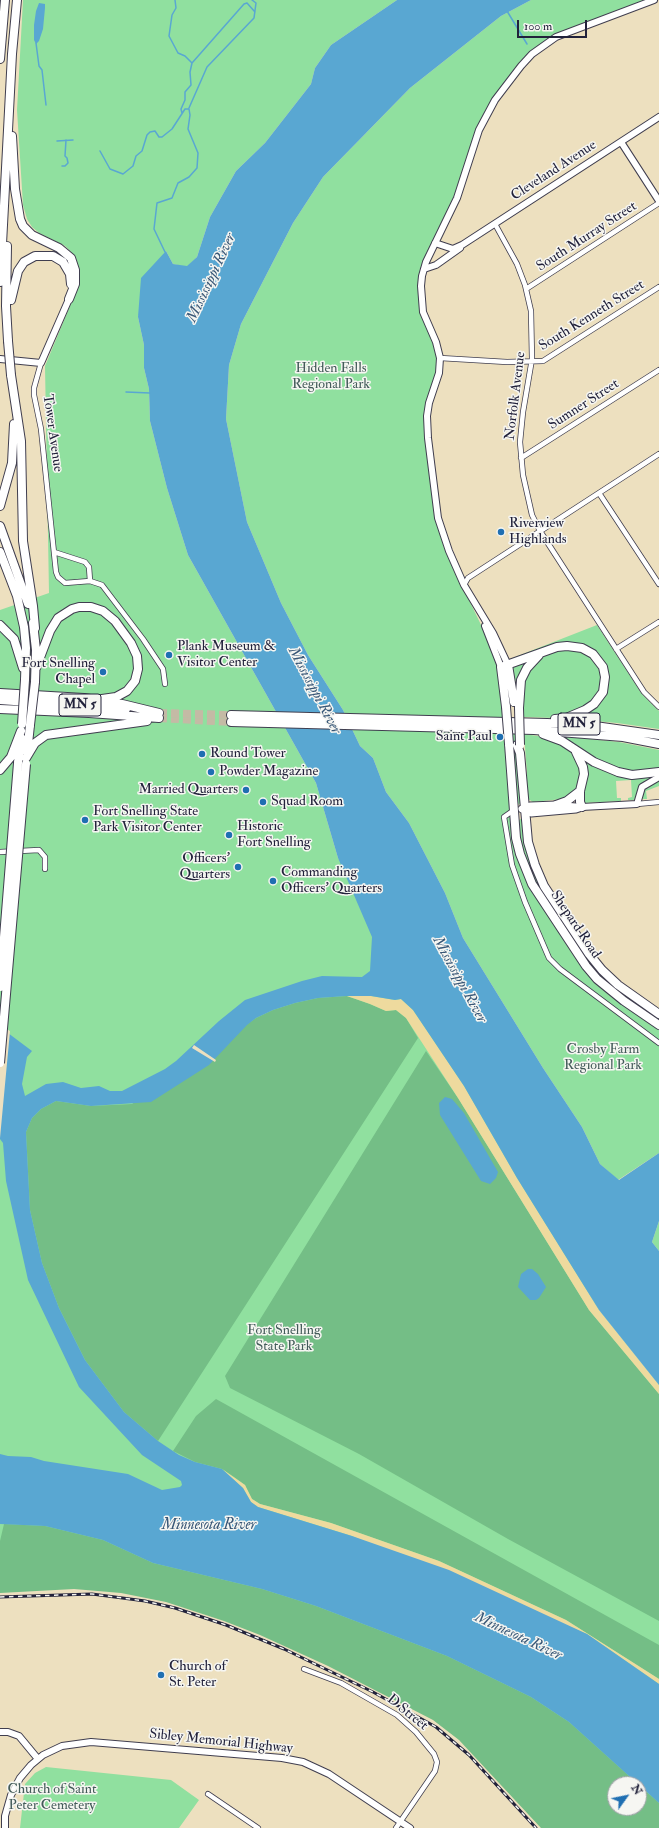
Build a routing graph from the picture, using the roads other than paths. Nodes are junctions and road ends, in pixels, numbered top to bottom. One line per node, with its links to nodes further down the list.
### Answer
1 (5, 0): 4 (highway)
2 (17, 0): 7 (highway)
3 (654, 0): 13 (street)
4 (3, 14): 5 (highway); 6 (highway)
5 (0, 23)
6 (0, 59)
7 (9, 114): 10 (highway); 19 (highway)
8 (659, 117): 9 (street, Cleveland Avenue)
9 (621, 142): 11 (street); 12 (street, Cleveland Avenue)
10 (6, 156): 16 (highway); 20 (highway)
11 (659, 202): 18 (street, South Murray Street)
12 (495, 224): 14 (street, Cleveland Avenue); 18 (street, Norfolk Avenue)
13 (435, 243): 14 (street, Cleveland Avenue); 15 (street)
14 (462, 245): 15 (street, Cleveland Avenue)
15 (424, 269): 21 (street)
16 (0, 282)
17 (659, 287): 23 (street, South Kenneth Street)
18 (526, 289): 23 (street, Norfolk Avenue)
19 (69, 299): 20 (highway); 24 (street, Tower Avenue)
20 (8, 341): 26 (highway, bridge)
21 (440, 358): 23 (street, South Kenneth Street); 37 (street)
22 (0, 359): 24 (street)
23 (532, 361): 28 (street, Norfolk Avenue)
24 (41, 363): 34 (street, Tower Avenue)
25 (659, 370): 28 (street, Sumner Street)
26 (11, 375): 30 (highway); 40 (highway)
27 (658, 456): 29 (street)
28 (521, 458): 32 (street, Norfolk Avenue)
29 (598, 494): 32 (street); 36 (street)
30 (0, 506)
31 (1, 530): 40 (highway)
32 (540, 531): 37 (street); 41 (street, Norfolk Avenue)
33 (0, 552): 45 (highway)
34 (54, 552): 35 (street); 35 (street, Tower Avenue)
35 (90, 581): 46 (street)
36 (659, 584)
37 (464, 585): 43 (street)
38 (659, 622): 41 (street)
39 (1, 626): 45 (highway)
40 (35, 628): 44 (highway)
41 (616, 649): 50 (street, Norfolk Avenue)
42 (542, 652): 43 (highway); 51 (highway); 55 (highway)
43 (504, 666): 51 (highway); 74 (highway, Shepard Road, bridge)
44 (36, 668): 49 (highway); 57 (highway, bridge)
45 (25, 680): 57 (highway, bridge)
46 (165, 684)
47 (0, 693): 49 (highway)
48 (0, 700): 53 (highway, MN 5)
49 (95, 700): 53 (highway)
50 (659, 707)
51 (517, 708): 73 (highway, Shepard Road)
52 (0, 710): 53 (highway, MN 5)
53 (159, 716): 64 (highway)
54 (233, 719): 56 (highway, MN 5)
55 (527, 722): 56 (highway, MN 5); 59 (highway, MN 5)
56 (499, 725): 58 (highway, MN 5)
57 (24, 727): 64 (highway); 65 (highway)
58 (534, 730): 60 (highway, MN 5); 62 (highway)
59 (656, 734)
60 (646, 741): 61 (highway, MN 5); 63 (highway)
61 (659, 744)
62 (572, 747): 66 (highway); 68 (highway)
63 (659, 747)
64 (23, 762): 77 (highway, bridge); 81 (highway, bridge)
65 (0, 770)
66 (659, 772)
67 (659, 777): 70 (street)
68 (580, 790): 71 (highway); 72 (highway)
69 (659, 802): 70 (street)
70 (637, 804): 72 (street)
71 (556, 805): 72 (street); 73 (main road)
72 (582, 807): 73 (main road)
73 (524, 809): 74 (main road); 78 (highway, Shepard Road)
74 (514, 810): 79 (highway, Shepard Road); 80 (street)
75 (0, 852): 76 (street)
76 (45, 869)
77 (0, 987)
78 (659, 1014)
79 (659, 1025)
80 (659, 1043)
81 (0, 1063)
82 (304, 1669): 86 (street, D Street)
83 (0, 1732): 84 (street)
84 (38, 1759): 86 (street, Sibley Memorial Highway); 87 (street, Sibley Memorial Highway)
85 (208, 1794): 88 (street)
86 (401, 1822): 89 (street, D Street); 90 (street, Sibley Memorial Highway)
87 (5, 1828)
88 (258, 1828)
89 (396, 1828)
90 (410, 1828)

